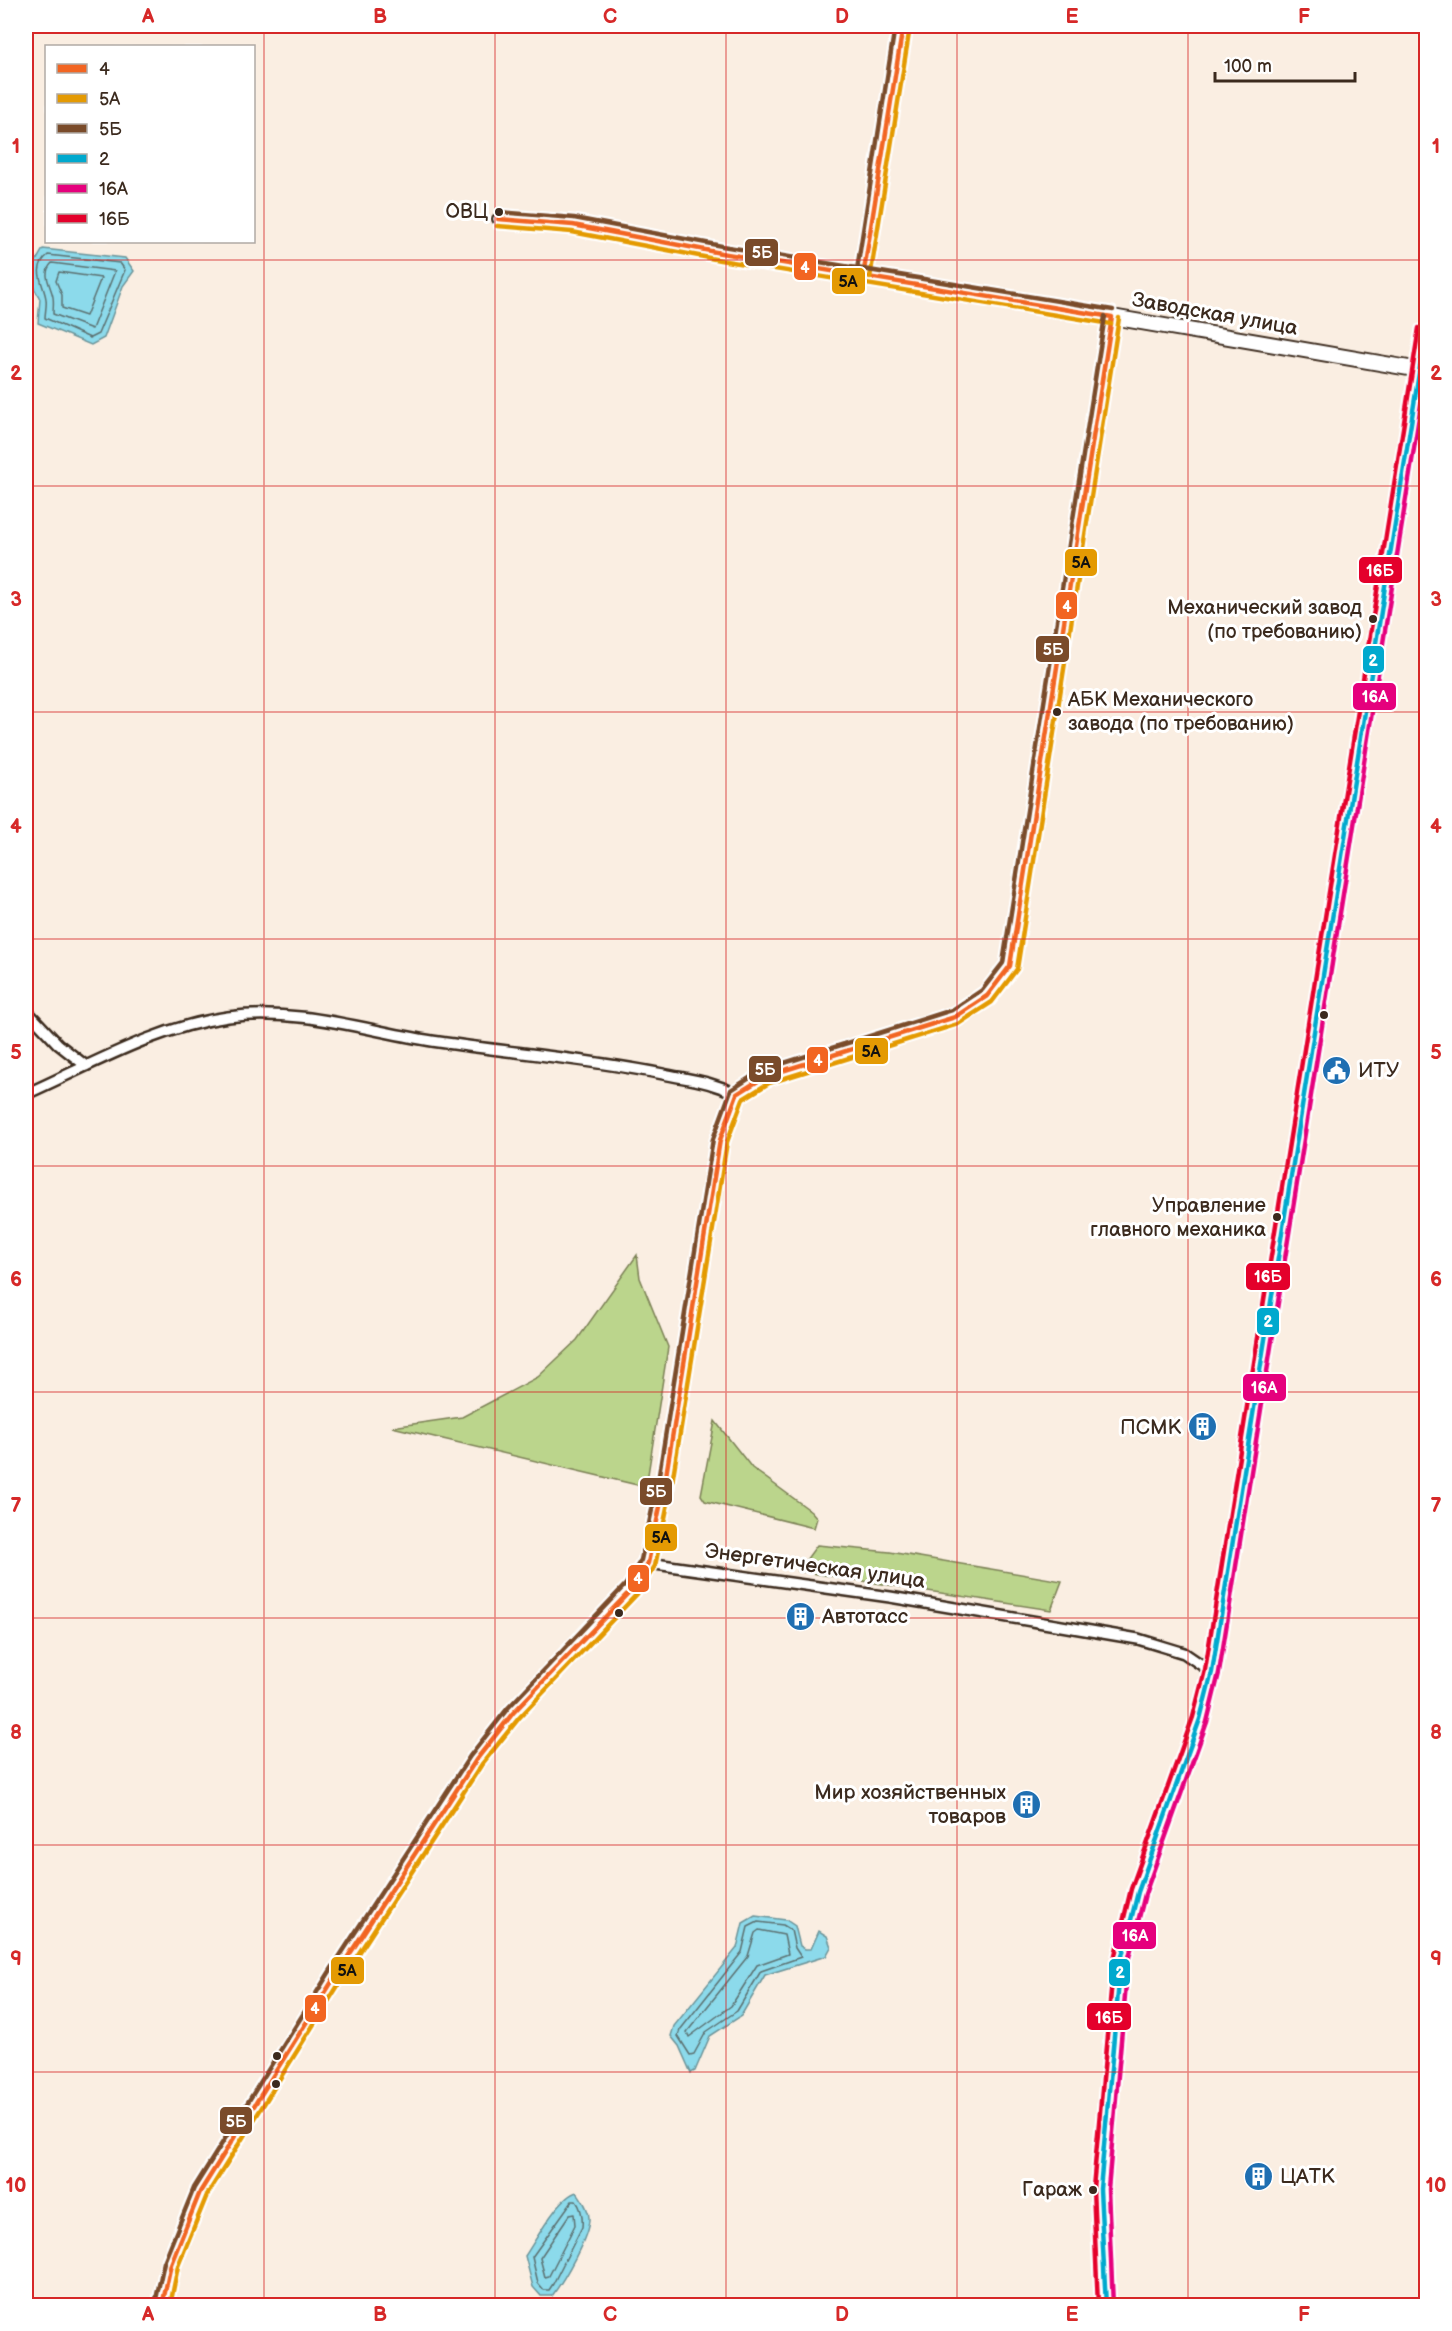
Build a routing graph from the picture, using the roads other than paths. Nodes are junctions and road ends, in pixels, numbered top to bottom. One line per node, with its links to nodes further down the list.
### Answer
1 (903, 26): 3 (street)
2 (498, 219): 3 (street, Заводская улица)
3 (863, 277): 4 (street, Заводская улица)
4 (1112, 317): 6 (street, Заводская улица); 10 (street)
5 (1426, 329): 6 (street)
6 (1423, 371): 12 (street)
7 (26, 1010): 8 (street)
8 (86, 1066): 9 (street); 10 (street)
9 (26, 1094)
10 (737, 1094): 11 (street)
11 (648, 1563): 12 (street, Энергетическая улица); 13 (street)
12 (1212, 1672): 14 (street)
13 (162, 2306)
14 (1106, 2306)

